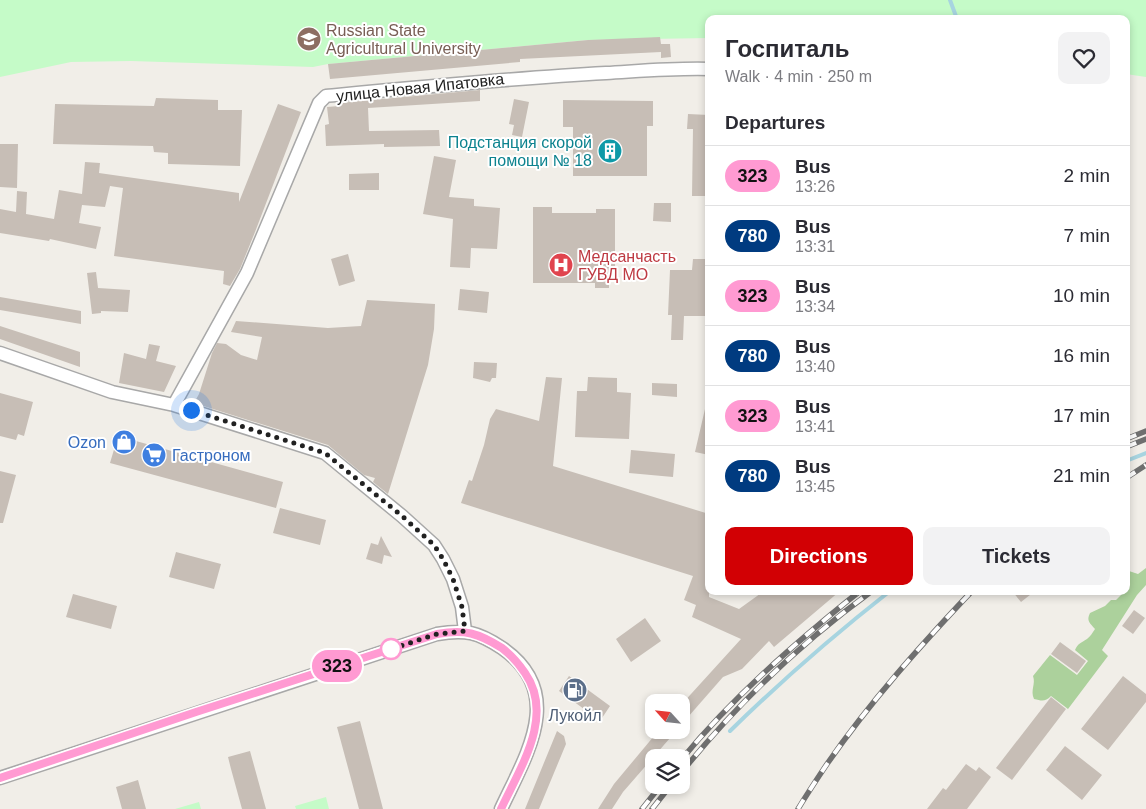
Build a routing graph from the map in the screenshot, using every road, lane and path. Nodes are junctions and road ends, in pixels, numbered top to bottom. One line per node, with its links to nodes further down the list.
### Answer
1 (705, 69): 3 (street, улица Новая Ипатовка)
2 (0, 353): 3 (street)
3 (174, 405): 4 (street)
4 (465, 631): 5 (street); 6 (street)
5 (0, 778)
6 (501, 809)

